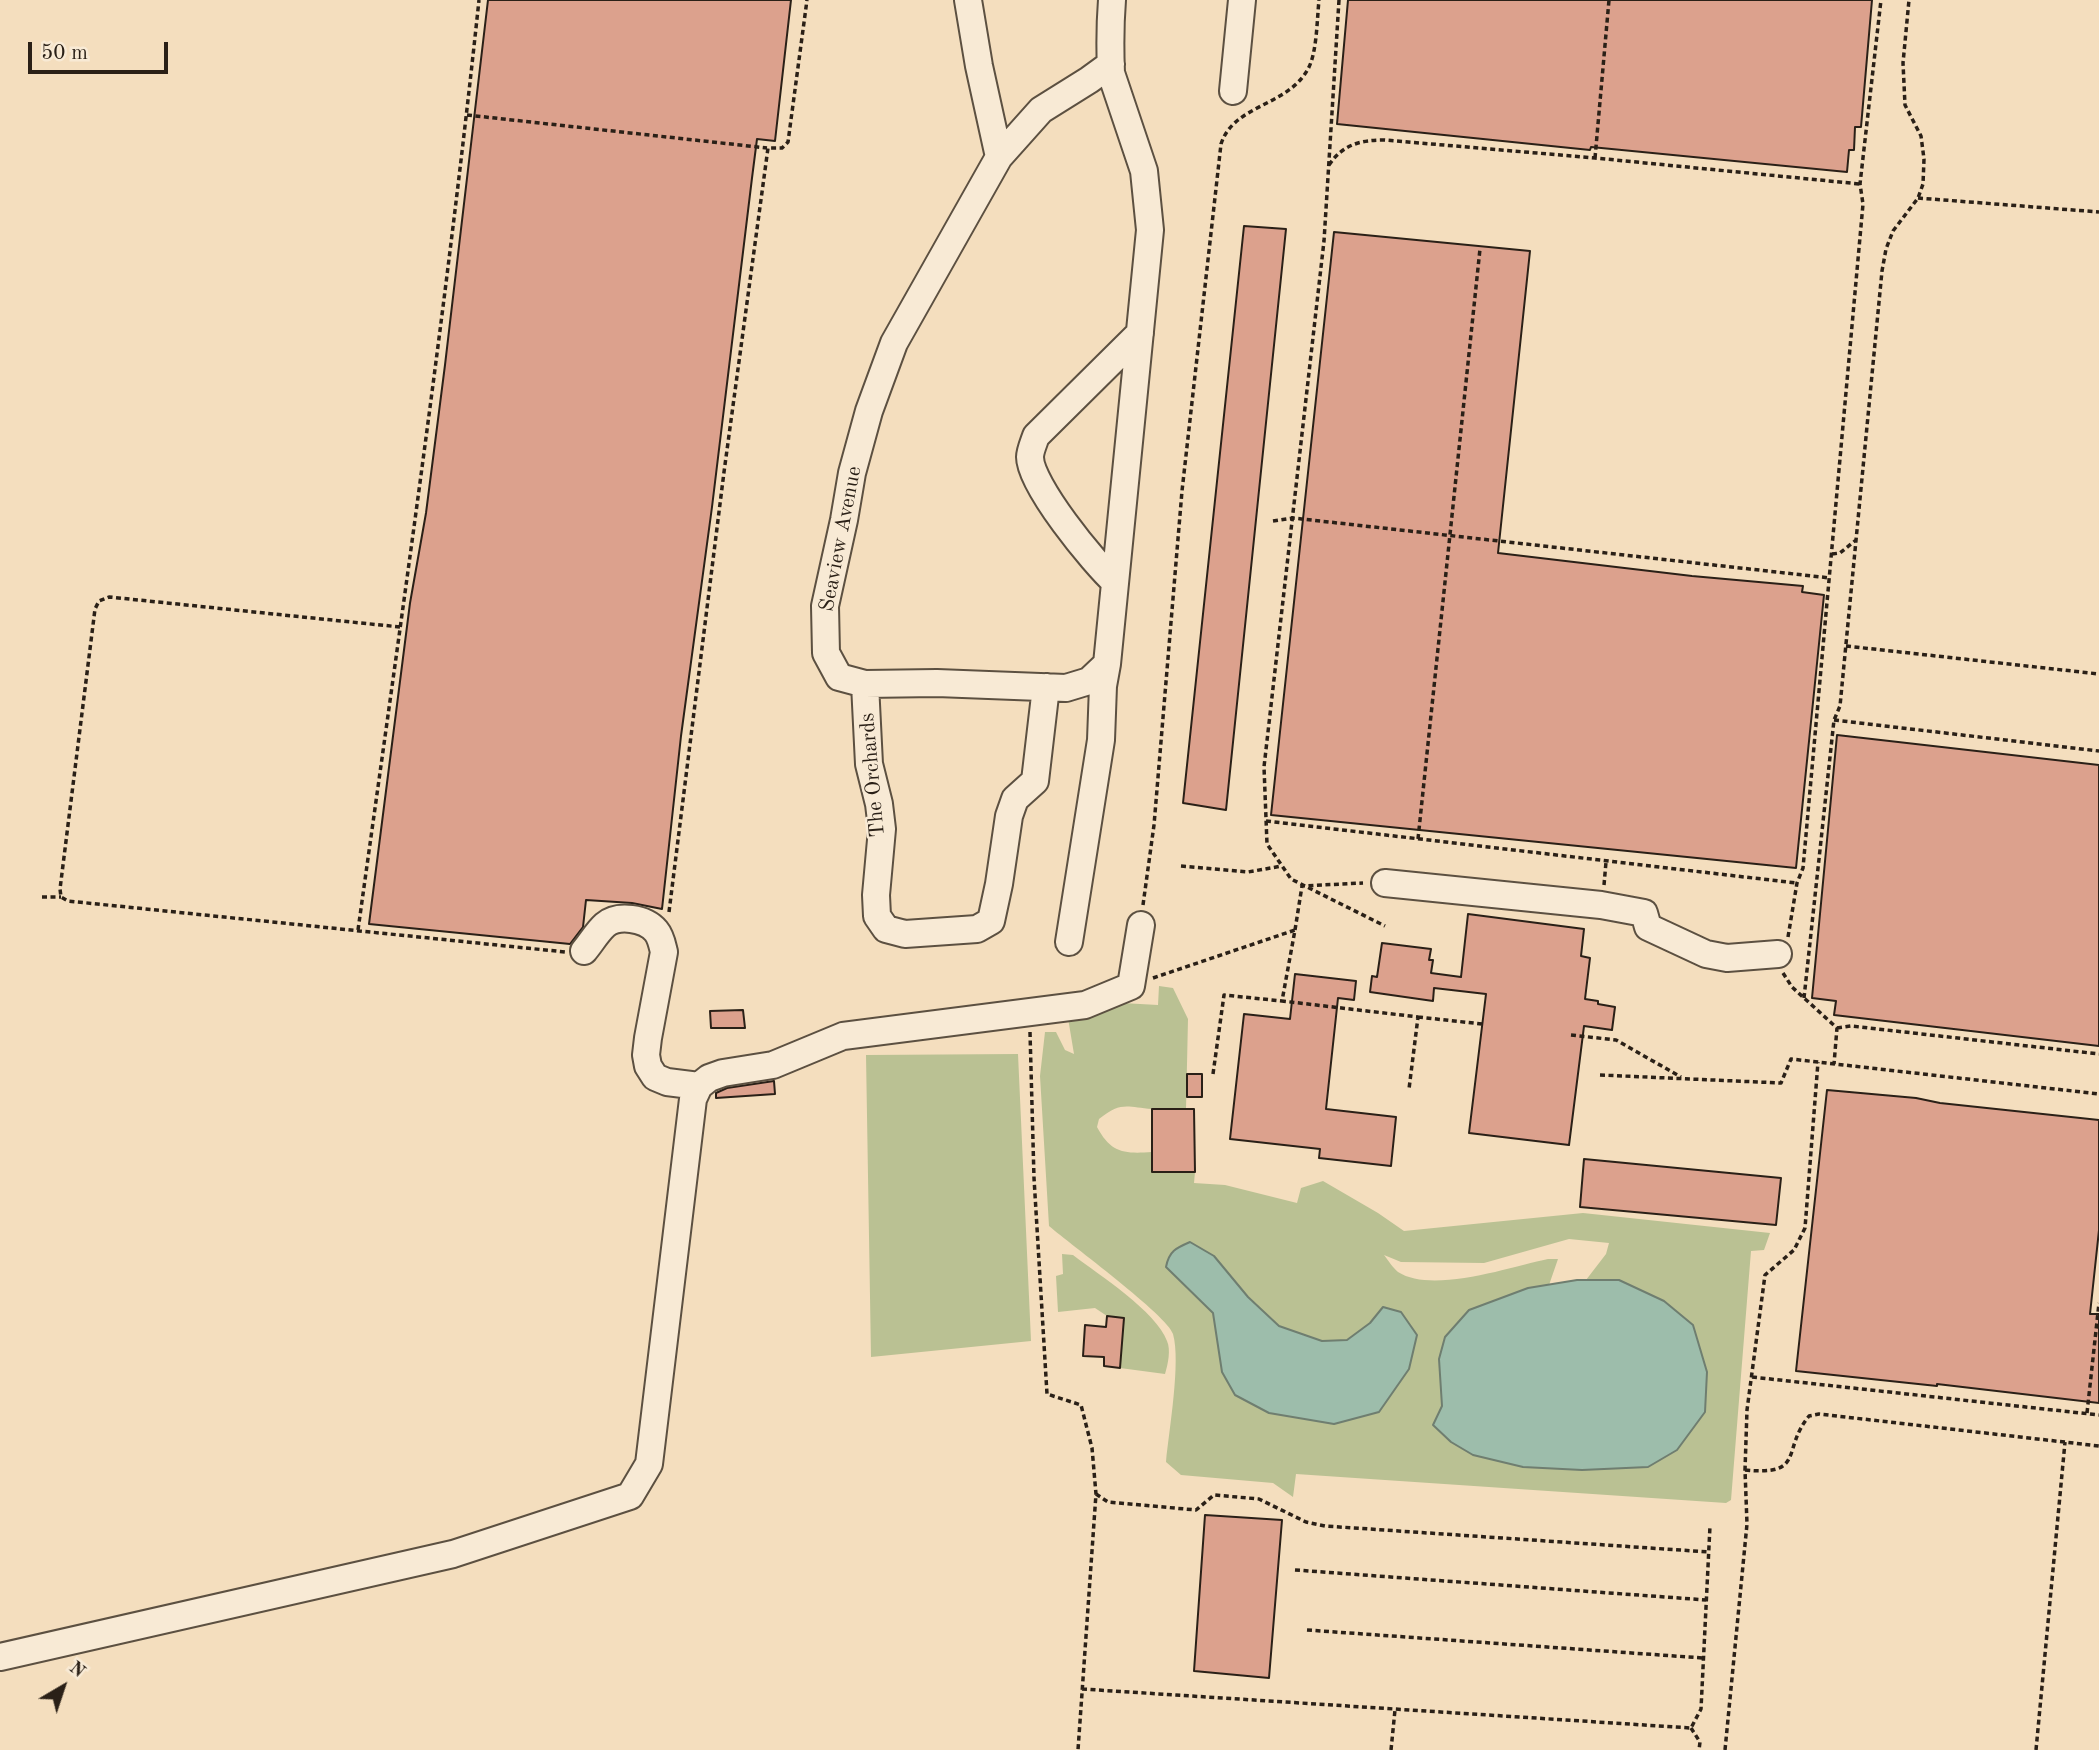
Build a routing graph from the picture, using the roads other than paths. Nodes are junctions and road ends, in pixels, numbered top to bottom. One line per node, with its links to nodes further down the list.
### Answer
1 (968, 0): 6 (street)
2 (1112, 0): 4 (street)
3 (1242, 0): 5 (street)
4 (1111, 64): 6 (street, Seaview Avenue); 7 (street)
5 (1233, 92)
6 (999, 157): 10 (street, Seaview Avenue)
7 (1140, 333): 8 (street); 8 (street)
8 (1115, 582): 9 (street)
9 (1107, 664): 11 (street, Seaview Avenue); 14 (street)
10 (865, 684): 11 (street, Seaview Avenue); 11 (street, The Orchards)
11 (1046, 687)
12 (1385, 883): 16 (street)
13 (1141, 925): 17 (street)
14 (1069, 942)
15 (584, 951): 17 (street)
16 (1778, 954)
17 (699, 1086): 18 (street)
18 (0, 1657)

